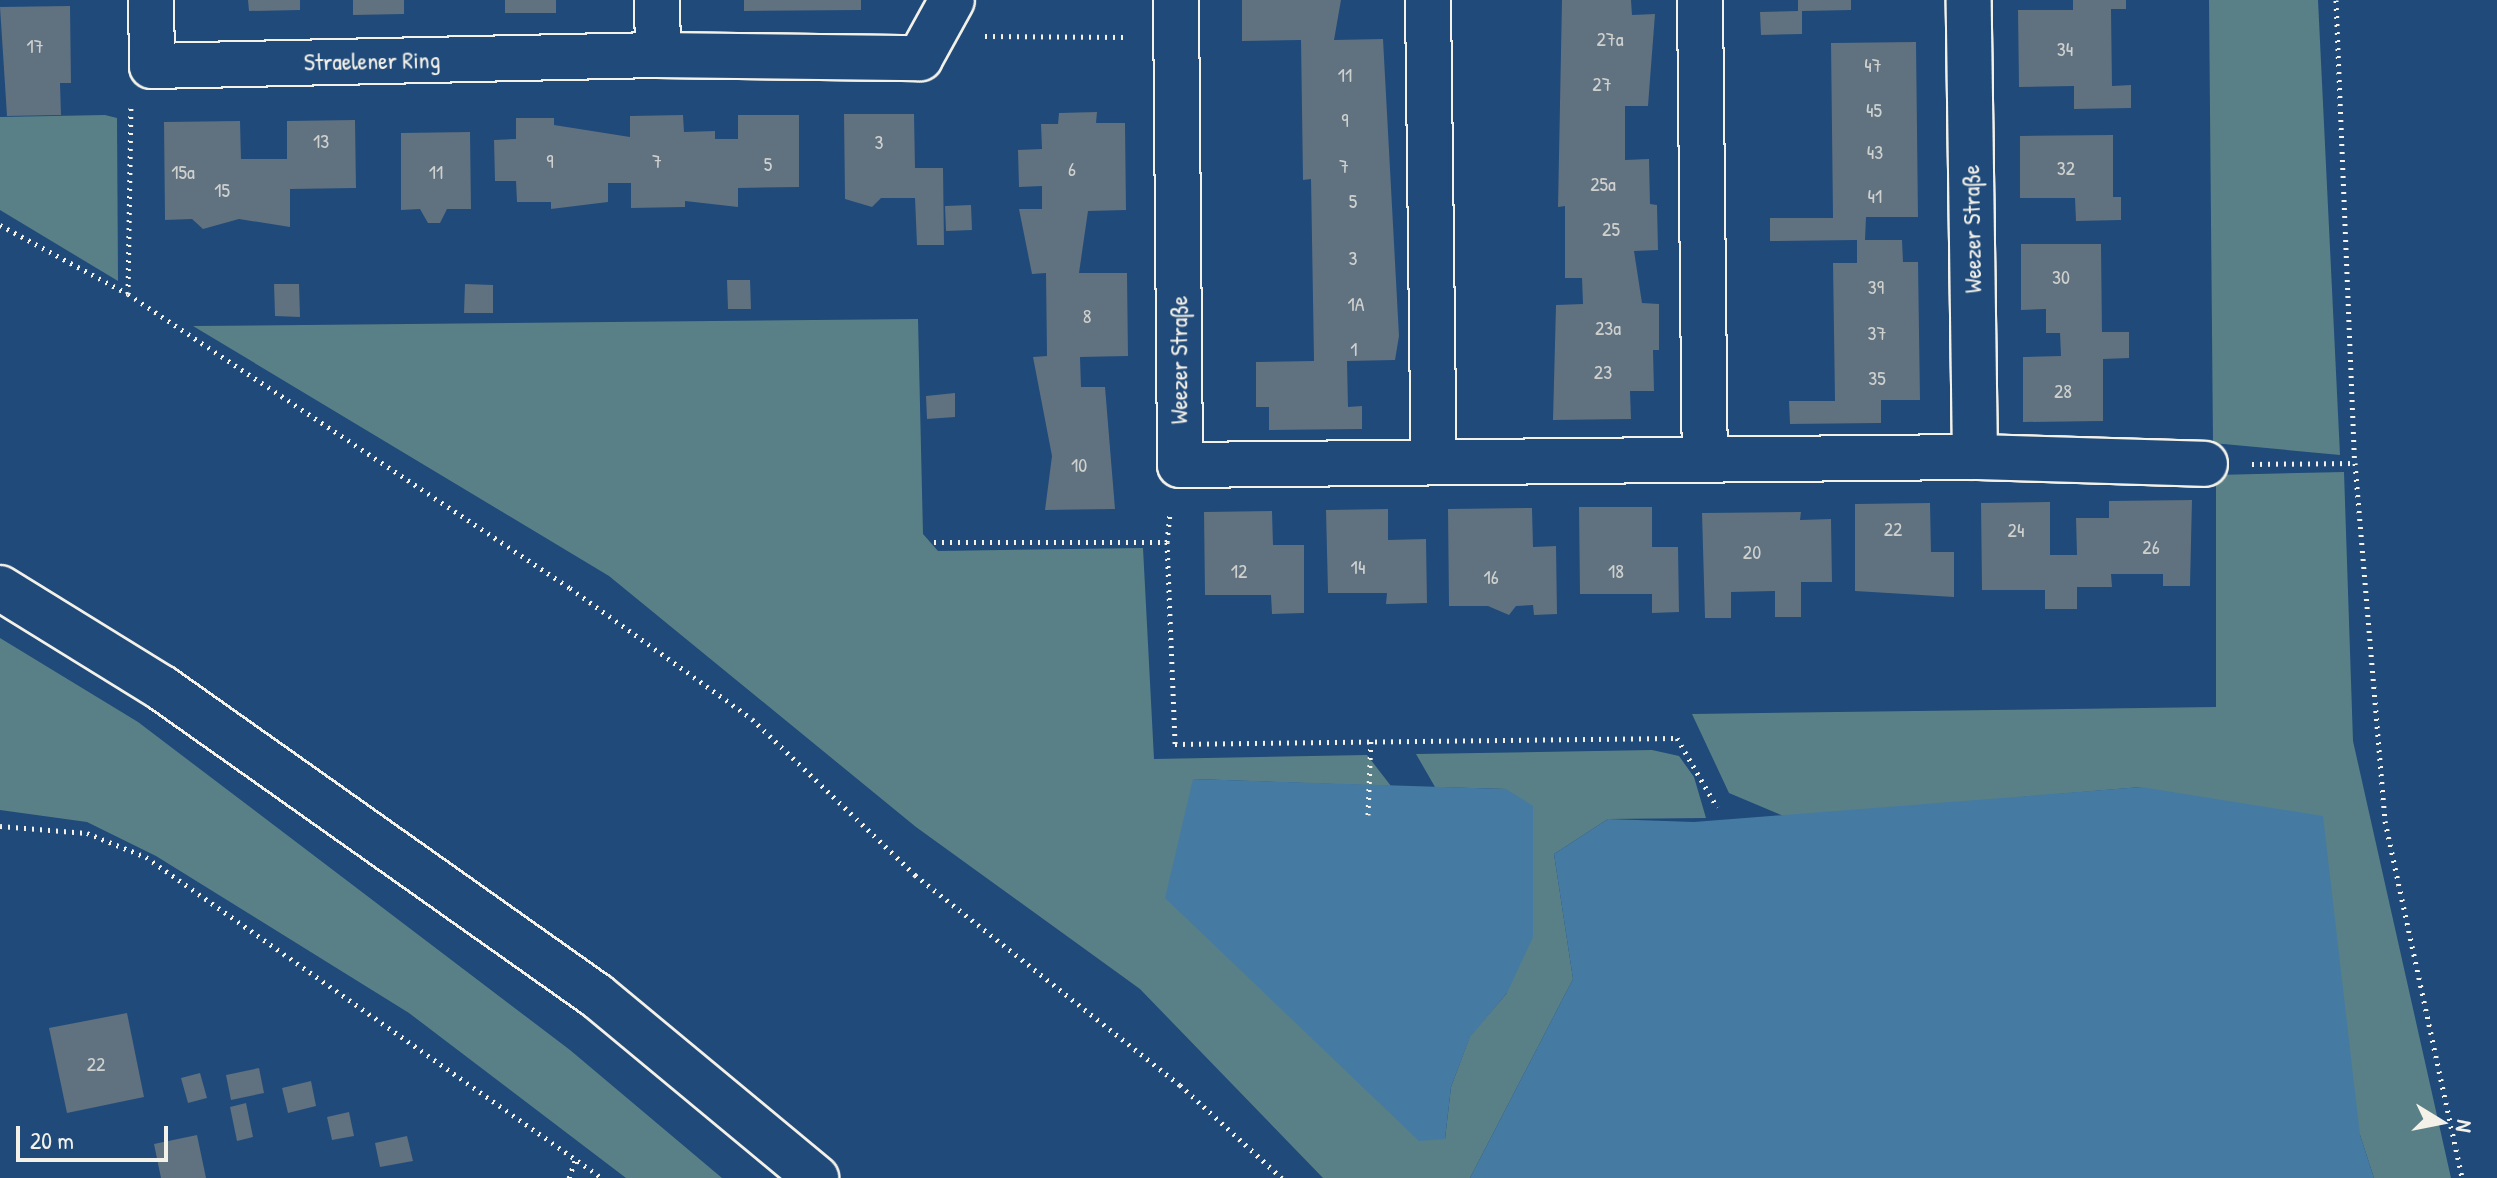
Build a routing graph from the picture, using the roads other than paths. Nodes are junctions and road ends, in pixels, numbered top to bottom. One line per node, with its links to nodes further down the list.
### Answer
1 (151, 0): 8 (street, Straelener Ring)
2 (657, 0): 8 (street)
3 (1428, 0): 11 (street)
4 (1700, 0): 10 (street)
5 (1969, 0): 9 (street, Weezer Straße)
6 (942, 18): 8 (street, Straelener Ring)
7 (1177, 19): 11 (street, Weezer Straße)
8 (658, 55)
9 (1975, 457): 10 (street, Weezer Straße); 12 (street, Weezer Straße)
10 (1705, 458): 11 (street, Weezer Straße)
11 (1434, 461)
12 (2205, 464)
13 (0, 588): 14 (street)
14 (816, 1178)

